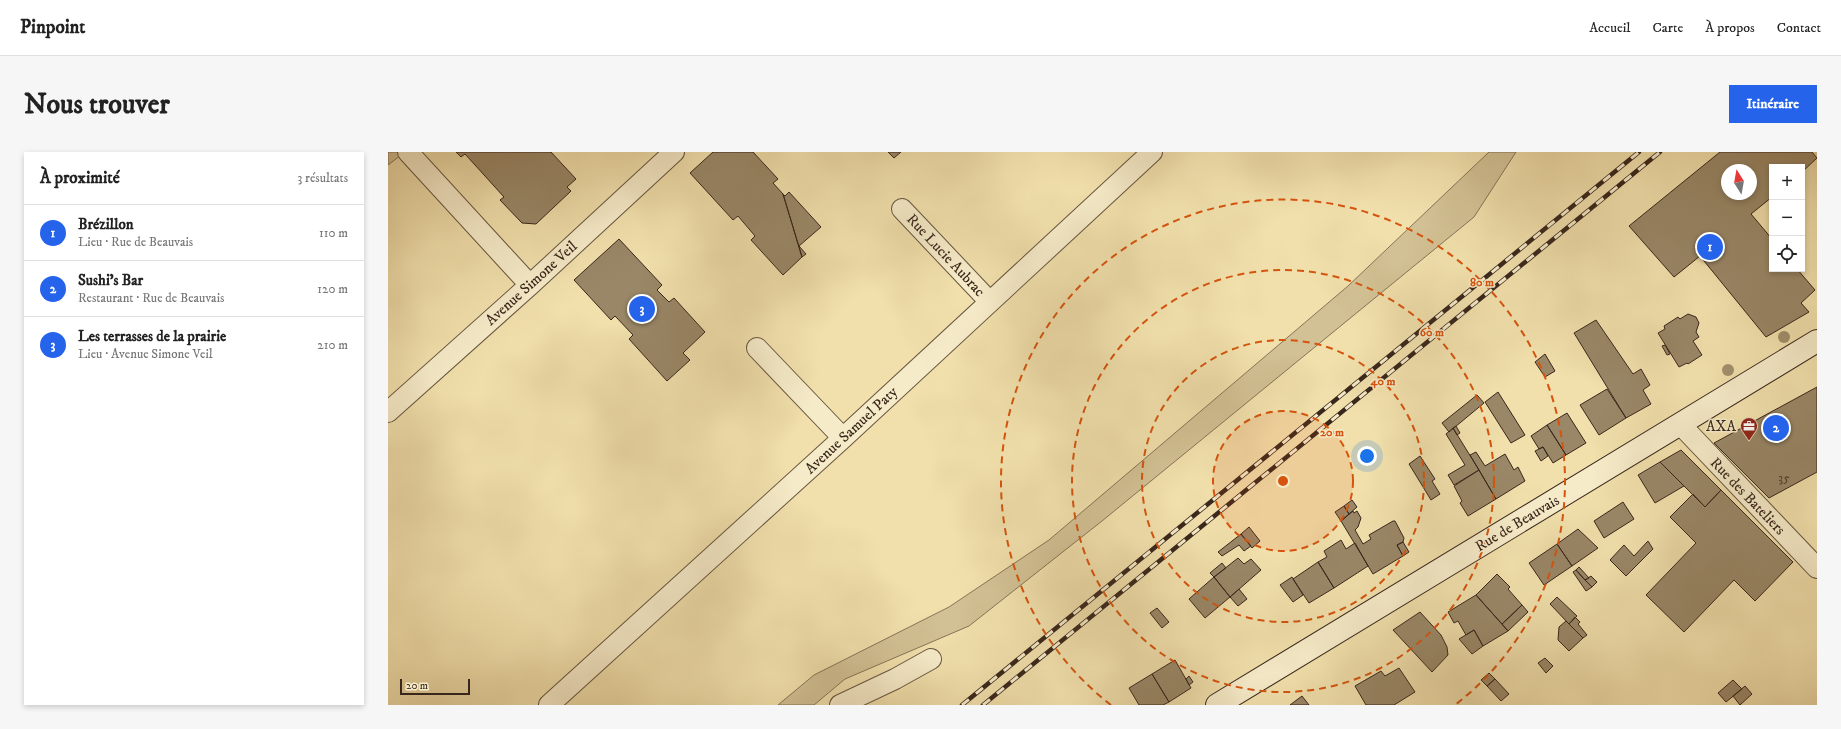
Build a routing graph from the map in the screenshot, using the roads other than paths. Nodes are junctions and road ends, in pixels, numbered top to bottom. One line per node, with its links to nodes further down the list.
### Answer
1 (408, 152): 5 (street)
2 (674, 152): 5 (street, Avenue Simone Veil)
3 (1142, 155): 6 (street, Avenue Samuel Paty)
4 (902, 209): 6 (street, Rue Lucie Aubrac)
5 (530, 285): 9 (street, Avenue Simone Veil)
6 (990, 302): 11 (street, Avenue Samuel Paty)
7 (1817, 341): 10 (main road, Rue de Beauvais)
8 (757, 348): 11 (street)
9 (388, 412)
10 (1680, 424): 12 (street, Rue des Bateliers); 16 (main road, Rue de Beauvais)
11 (843, 438): 14 (street, Avenue Samuel Paty)
12 (1817, 568)
13 (931, 659): 15 (street)
14 (549, 705)
15 (840, 705)
16 (1217, 705)

